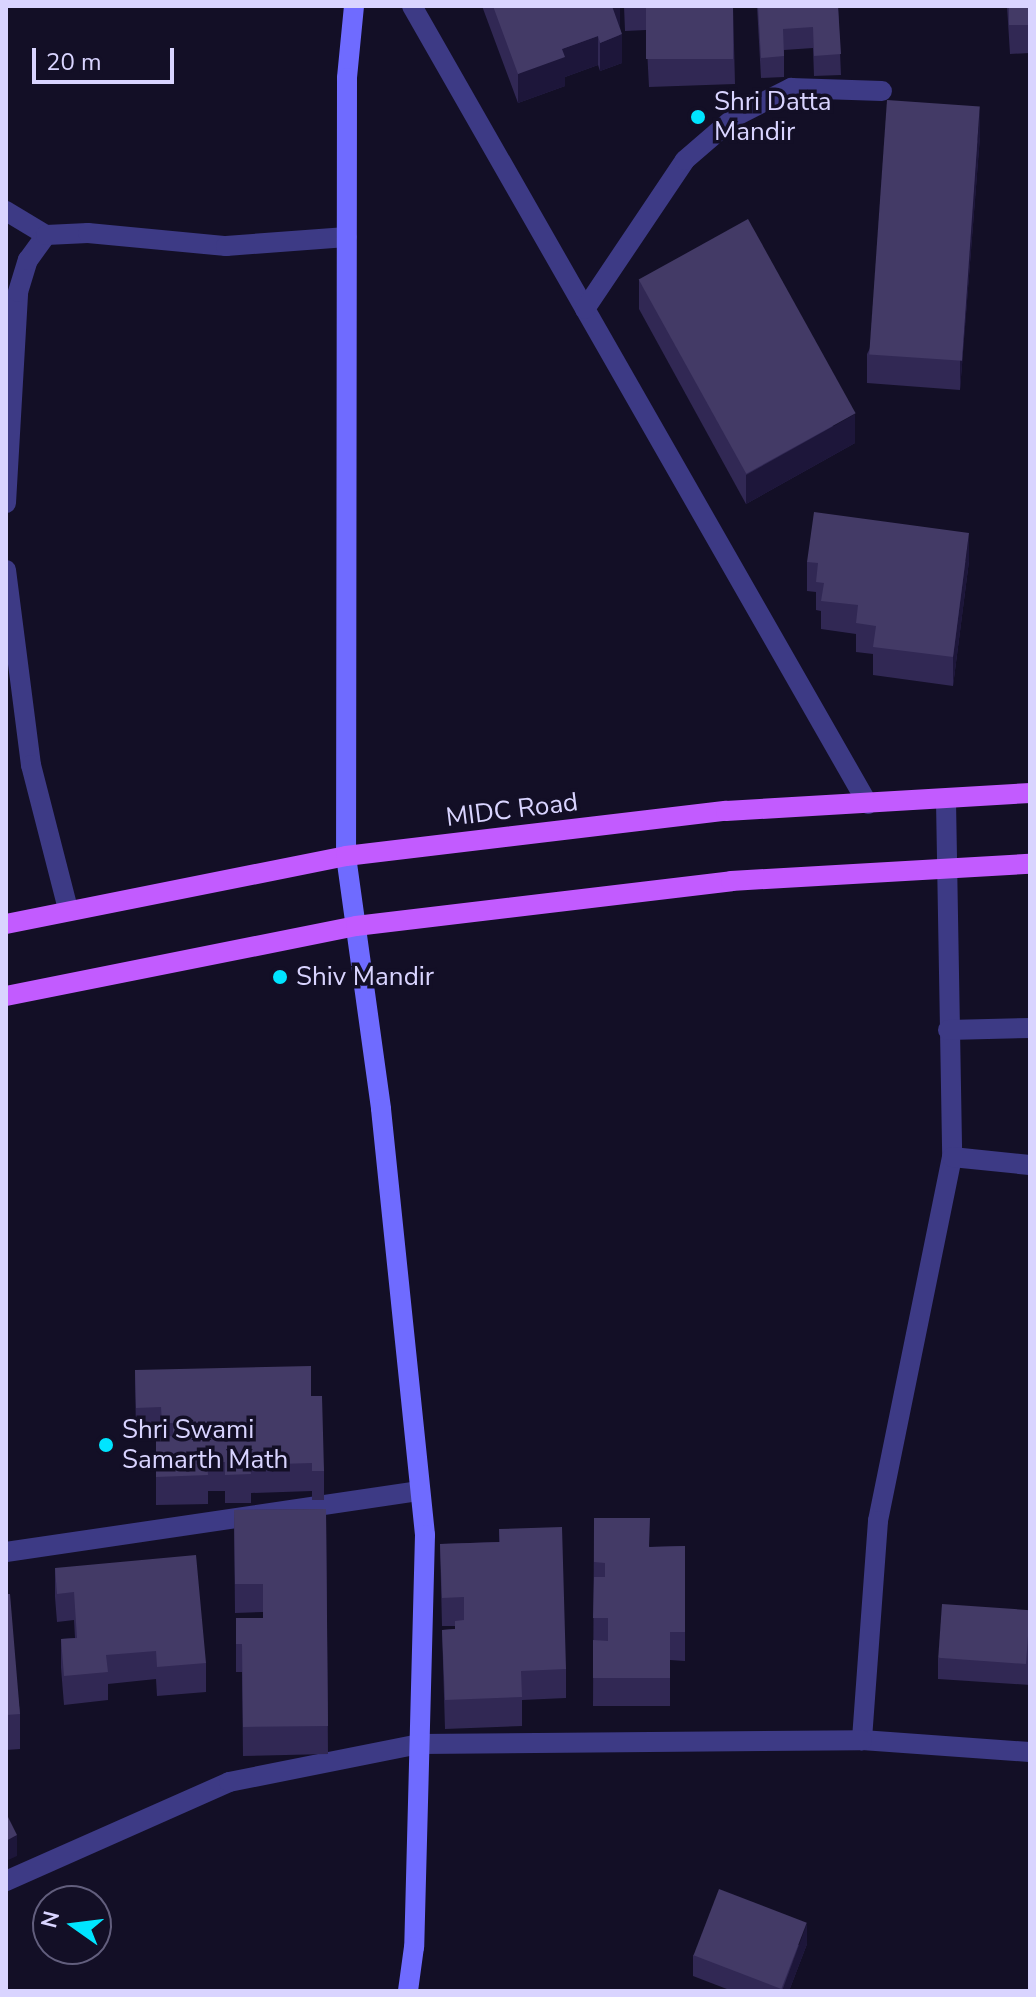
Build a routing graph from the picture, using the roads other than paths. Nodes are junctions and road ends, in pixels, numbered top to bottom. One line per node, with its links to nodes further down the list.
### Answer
1 (354, 6): 6 (street)
2 (412, 6): 7 (street)
3 (882, 91): 7 (street)
4 (6, 211): 5 (street)
5 (46, 235): 6 (street); 8 (street)
6 (347, 237): 13 (street)
7 (585, 309): 12 (street)
8 (6, 503)
9 (6, 570): 16 (street)
10 (1030, 793): 11 (main road, MIDC Road)
11 (946, 801): 12 (main road, MIDC Road); 15 (street)
12 (868, 804): 13 (main road, MIDC Road)
13 (346, 856): 16 (main road, MIDC Road); 18 (street)
14 (1030, 864): 15 (main road)
15 (947, 872): 18 (main road); 21 (street)
16 (68, 909): 17 (main road, MIDC Road)
17 (6, 924)
18 (356, 926): 19 (main road); 24 (street)
19 (6, 996)
20 (1030, 1028): 21 (street)
21 (948, 1030): 22 (street)
22 (952, 1157): 23 (street); 26 (street)
23 (1030, 1165)
24 (420, 1491): 25 (street); 27 (street)
25 (6, 1552)
26 (862, 1740): 27 (street); 28 (street)
27 (419, 1744): 29 (street); 30 (street)
28 (1030, 1752)
29 (6, 1881)
30 (408, 1991)

